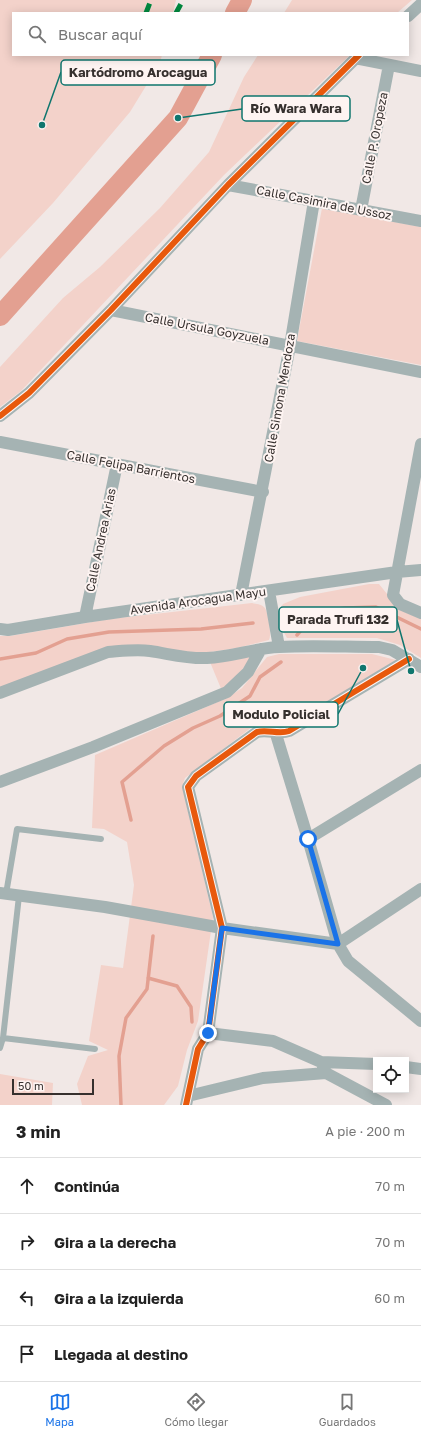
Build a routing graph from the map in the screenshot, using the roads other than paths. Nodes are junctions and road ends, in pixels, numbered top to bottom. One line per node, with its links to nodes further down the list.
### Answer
1 (421, 4): 2 (street)
2 (409, 15)
3 (357, 57): 4 (street); 6 (street)
4 (389, 65): 5 (street); 8 (street, Calle P. Oropeza)
5 (421, 72)
6 (228, 185): 7 (street, Calle Casimira de Ussoz); 10 (street)
7 (314, 201): 8 (street, Calle Casimira de Ussoz); 11 (street, Calle Simona Mendoza)
8 (361, 210): 9 (street, Calle Casimira de Ussoz)
9 (421, 222)
10 (111, 310): 11 (street, Calle Ursula Goyzuela); 13 (street)
11 (290, 346): 12 (street, Calle Ursula Goyzuela); 17 (street, Calle Simona Mendoza)
12 (421, 372)
13 (0, 416)
14 (0, 442): 16 (street, Calle Felipa Barrientos)
15 (421, 444): 19 (street)
16 (117, 464): 17 (street, Calle Felipa Barrientos); 23 (street, Calle Andrea Arias)
17 (263, 492): 21 (street, Calle Simona Mendoza)
18 (421, 570): 19 (street, Avenida Arocagua Mayu)
19 (397, 572): 20 (street, Avenida Arocagua Mayu); 22 (street)
20 (269, 591): 21 (street, Avenida Arocagua Mayu); 25 (street)
21 (241, 595): 23 (street, Avenida Arocagua Mayu)
22 (421, 613)
23 (85, 617): 24 (street, Avenida Arocagua Mayu)
24 (0, 629)
25 (279, 647): 26 (street); 27 (street)
26 (261, 649): 29 (street); 32 (street)
27 (409, 659): 28 (street); 30 (street)
28 (421, 666)
29 (0, 693)
30 (275, 731): 34 (street); 38 (street)
31 (421, 770): 34 (street)
32 (0, 782)
33 (101, 839): 35 (lane)
34 (308, 839): 39 (street)
35 (3, 894): 37 (street)
36 (418, 894): 39 (street)
37 (19, 896): 38 (street); 42 (lane)
38 (222, 928): 39 (street); 41 (street)
39 (338, 944): 40 (street)
40 (421, 1021)
41 (208, 1033): 46 (street); 49 (street)
42 (3, 1038): 43 (lane); 44 (lane)
43 (0, 1048)
44 (95, 1049)
45 (373, 1064): 46 (street)
46 (323, 1067): 49 (street); 50 (street)
47 (409, 1067): 48 (street)
48 (421, 1069)
49 (187, 1100)
50 (386, 1105)

